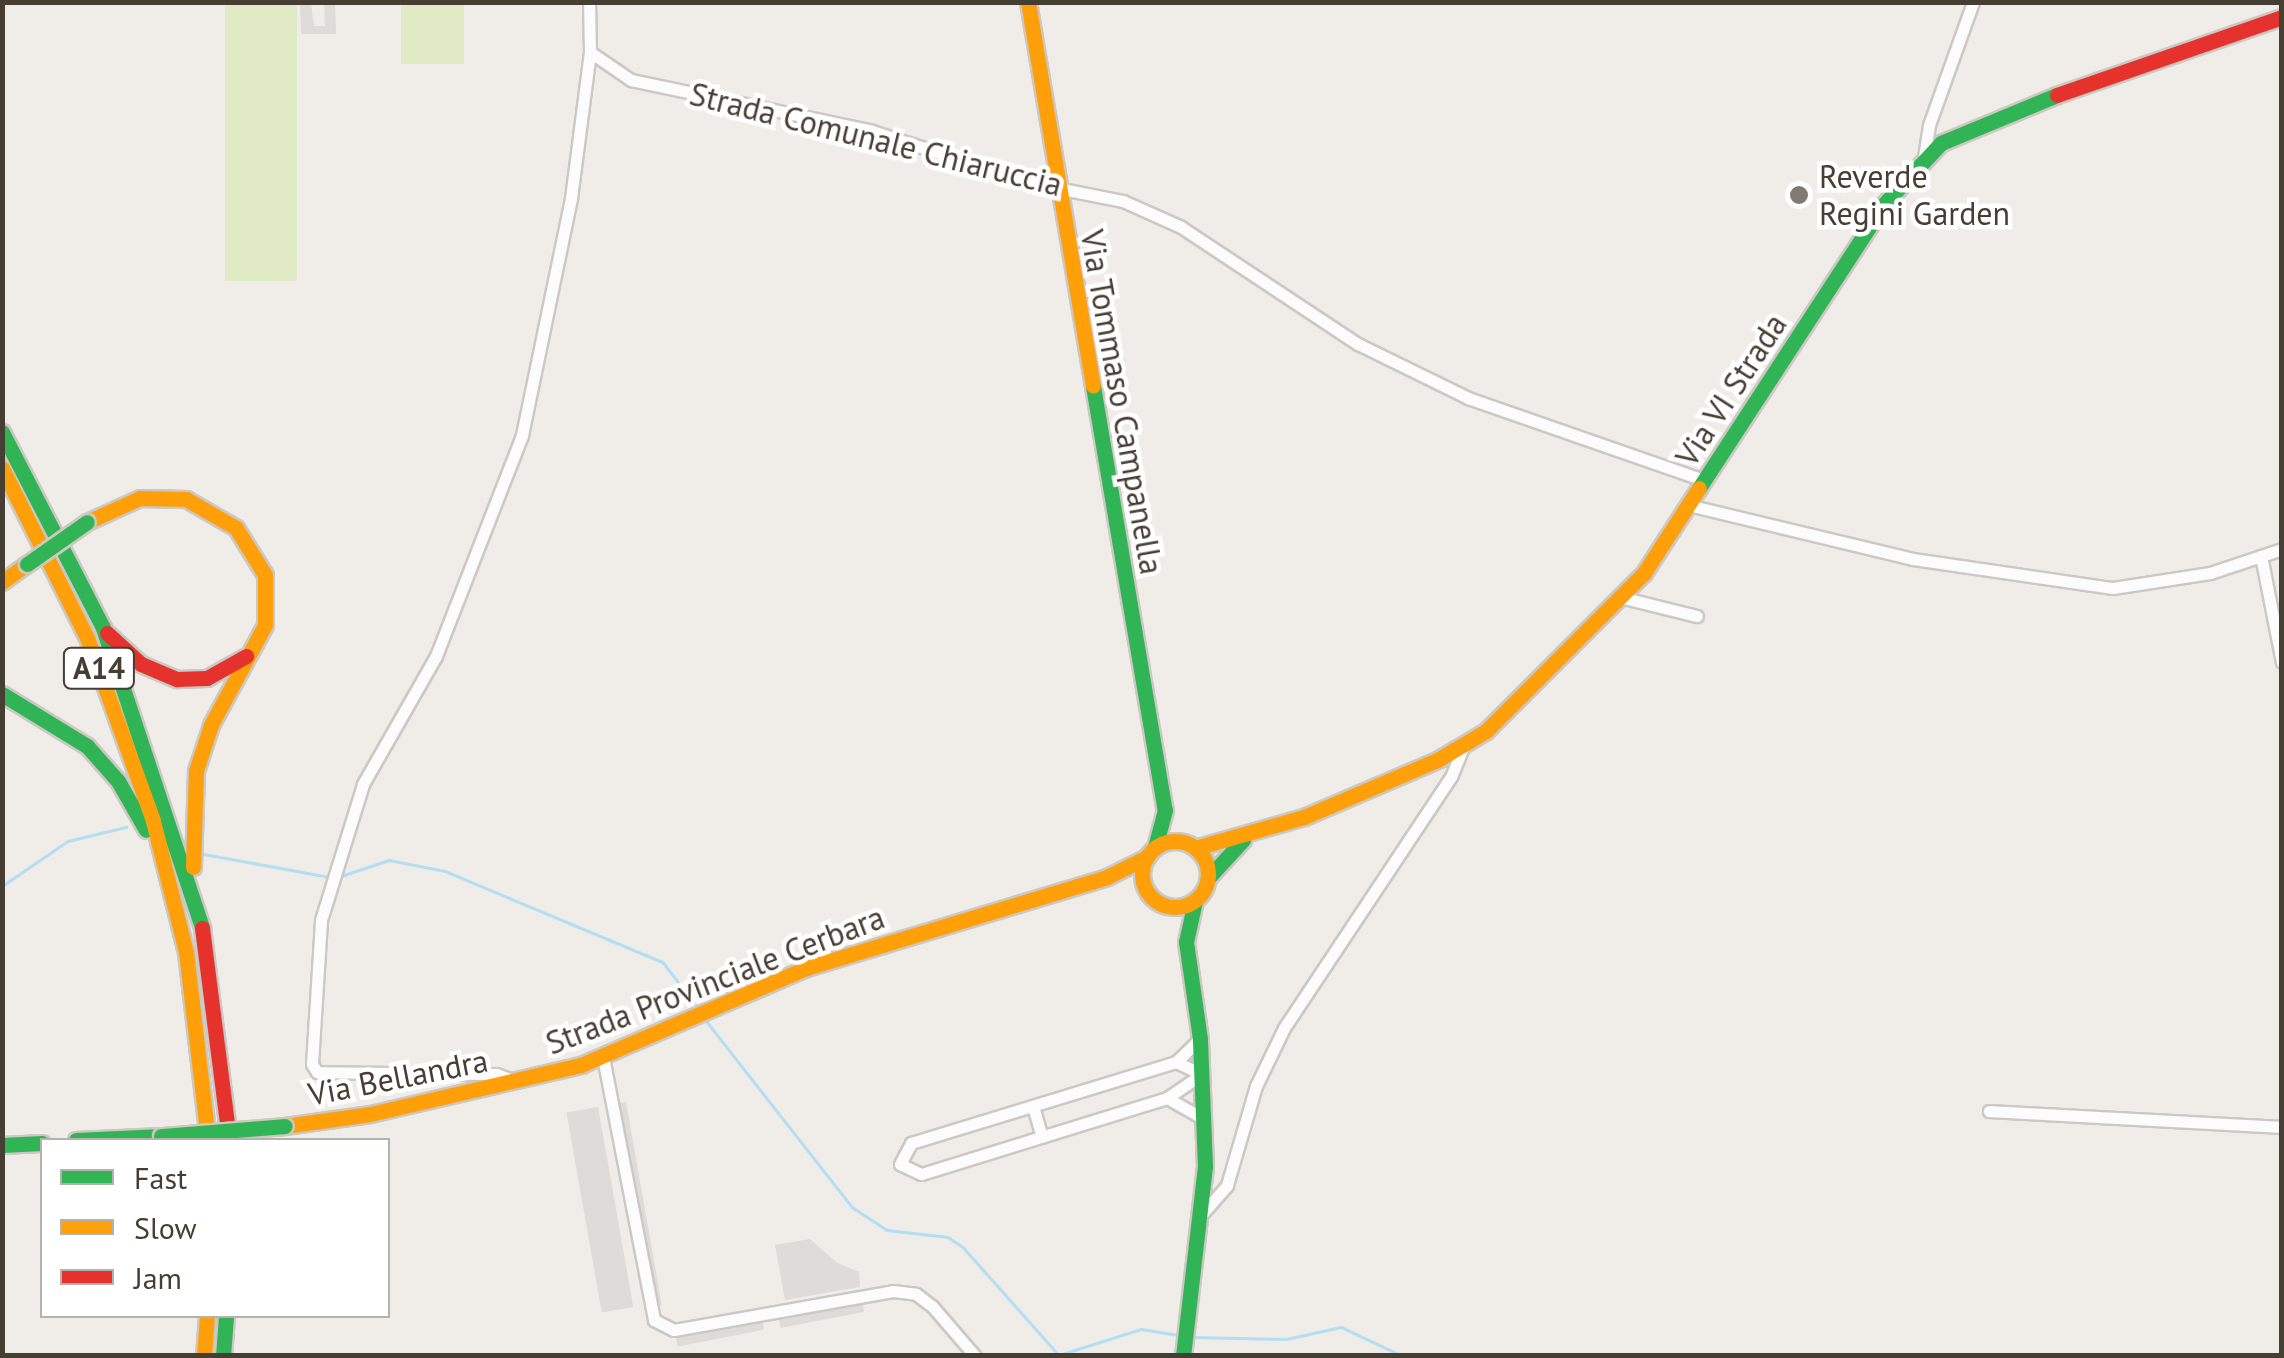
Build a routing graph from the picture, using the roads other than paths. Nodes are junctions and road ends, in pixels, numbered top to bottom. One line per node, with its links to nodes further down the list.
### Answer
1 (590, 2): 5 (street)
2 (1028, 2): 9 (main road, Via Tommaso Campanella)
3 (1974, 2): 6 (street)
4 (2282, 17): 7 (main road, Via VI Strada)
5 (590, 52): 9 (street, Strada Comunale Chiaruccia); 40 (street, Via Bellandra)
6 (1928, 125): 7 (street); 8 (street)
7 (1941, 143): 8 (main road, Via VI Strada)
8 (1924, 157): 12 (main road, Via VI Strada)
9 (1057, 187): 12 (street, Strada Comunale Chiaruccia); 24 (main road, Via Tommaso Campanella)
10 (2, 432): 19 (main road, A14)
11 (2, 468): 30 (main road, A14)
12 (1704, 480): 13 (main road, Via VI Strada)
13 (1688, 505): 15 (street); 17 (main road, Via VI Strada)
14 (2282, 550): 15 (street)
15 (2260, 556): 21 (street)
16 (2, 582): 20 (main road, A14, bridge)
17 (1624, 598): 18 (street); 23 (main road, Via VI Strada)
18 (1697, 616)
19 (102, 628): 20 (main road, A14); 33 (main road, A14)
20 (248, 655): 33 (main road, A14)
21 (2282, 662)
22 (2, 694): 30 (main road, A14)
23 (1463, 747): 25 (main road, Via VI Strada); 52 (street)
24 (1164, 810): 26 (main road, Via Tommaso Campanella); 27 (main road, Via Tommaso Campanella)
25 (1246, 837): 26 (main road, Via VI Strada); 29 (main road, Via VI Strada)
26 (1190, 846): 27 (main road, Strada Provinciale Cerbara); 29 (main road)
27 (1151, 852): 28 (main road, Strada Provinciale Cerbara); 31 (main road)
28 (1107, 877): 31 (main road); 37 (main road, Strada Provinciale Cerbara)
29 (1208, 878): 32 (main road)
30 (170, 879): 48 (main road, A14)
31 (1146, 891): 34 (main road)
32 (1196, 900): 34 (main road); 35 (main road)
33 (196, 904): 49 (main road, A14)
34 (1162, 905): 35 (main road)
35 (1186, 942): 36 (main road)
36 (1200, 1040): 38 (street); 39 (main road)
37 (603, 1057): 40 (main road, Strada Provinciale Cerbara); 58 (street)
38 (1176, 1062): 39 (street); 42 (street)
39 (1202, 1074): 41 (street); 44 (main road)
40 (516, 1082): 47 (main road, Via Bellandra, bridge)
41 (1167, 1098): 44 (street); 46 (street)
42 (1033, 1106): 46 (street); 46 (street)
43 (1989, 1111): 45 (street)
44 (1204, 1119): 52 (main road)
45 (2282, 1127)
46 (1042, 1137)
47 (118, 1138)
48 (208, 1138)
49 (229, 1138)
50 (40, 1143): 51 (main road)
51 (2, 1146)
52 (1203, 1213): 55 (main road)
53 (207, 1318): 56 (main road)
54 (226, 1318): 57 (main road)
55 (1183, 1352)
56 (204, 1356)
57 (223, 1356)
58 (975, 1356)

